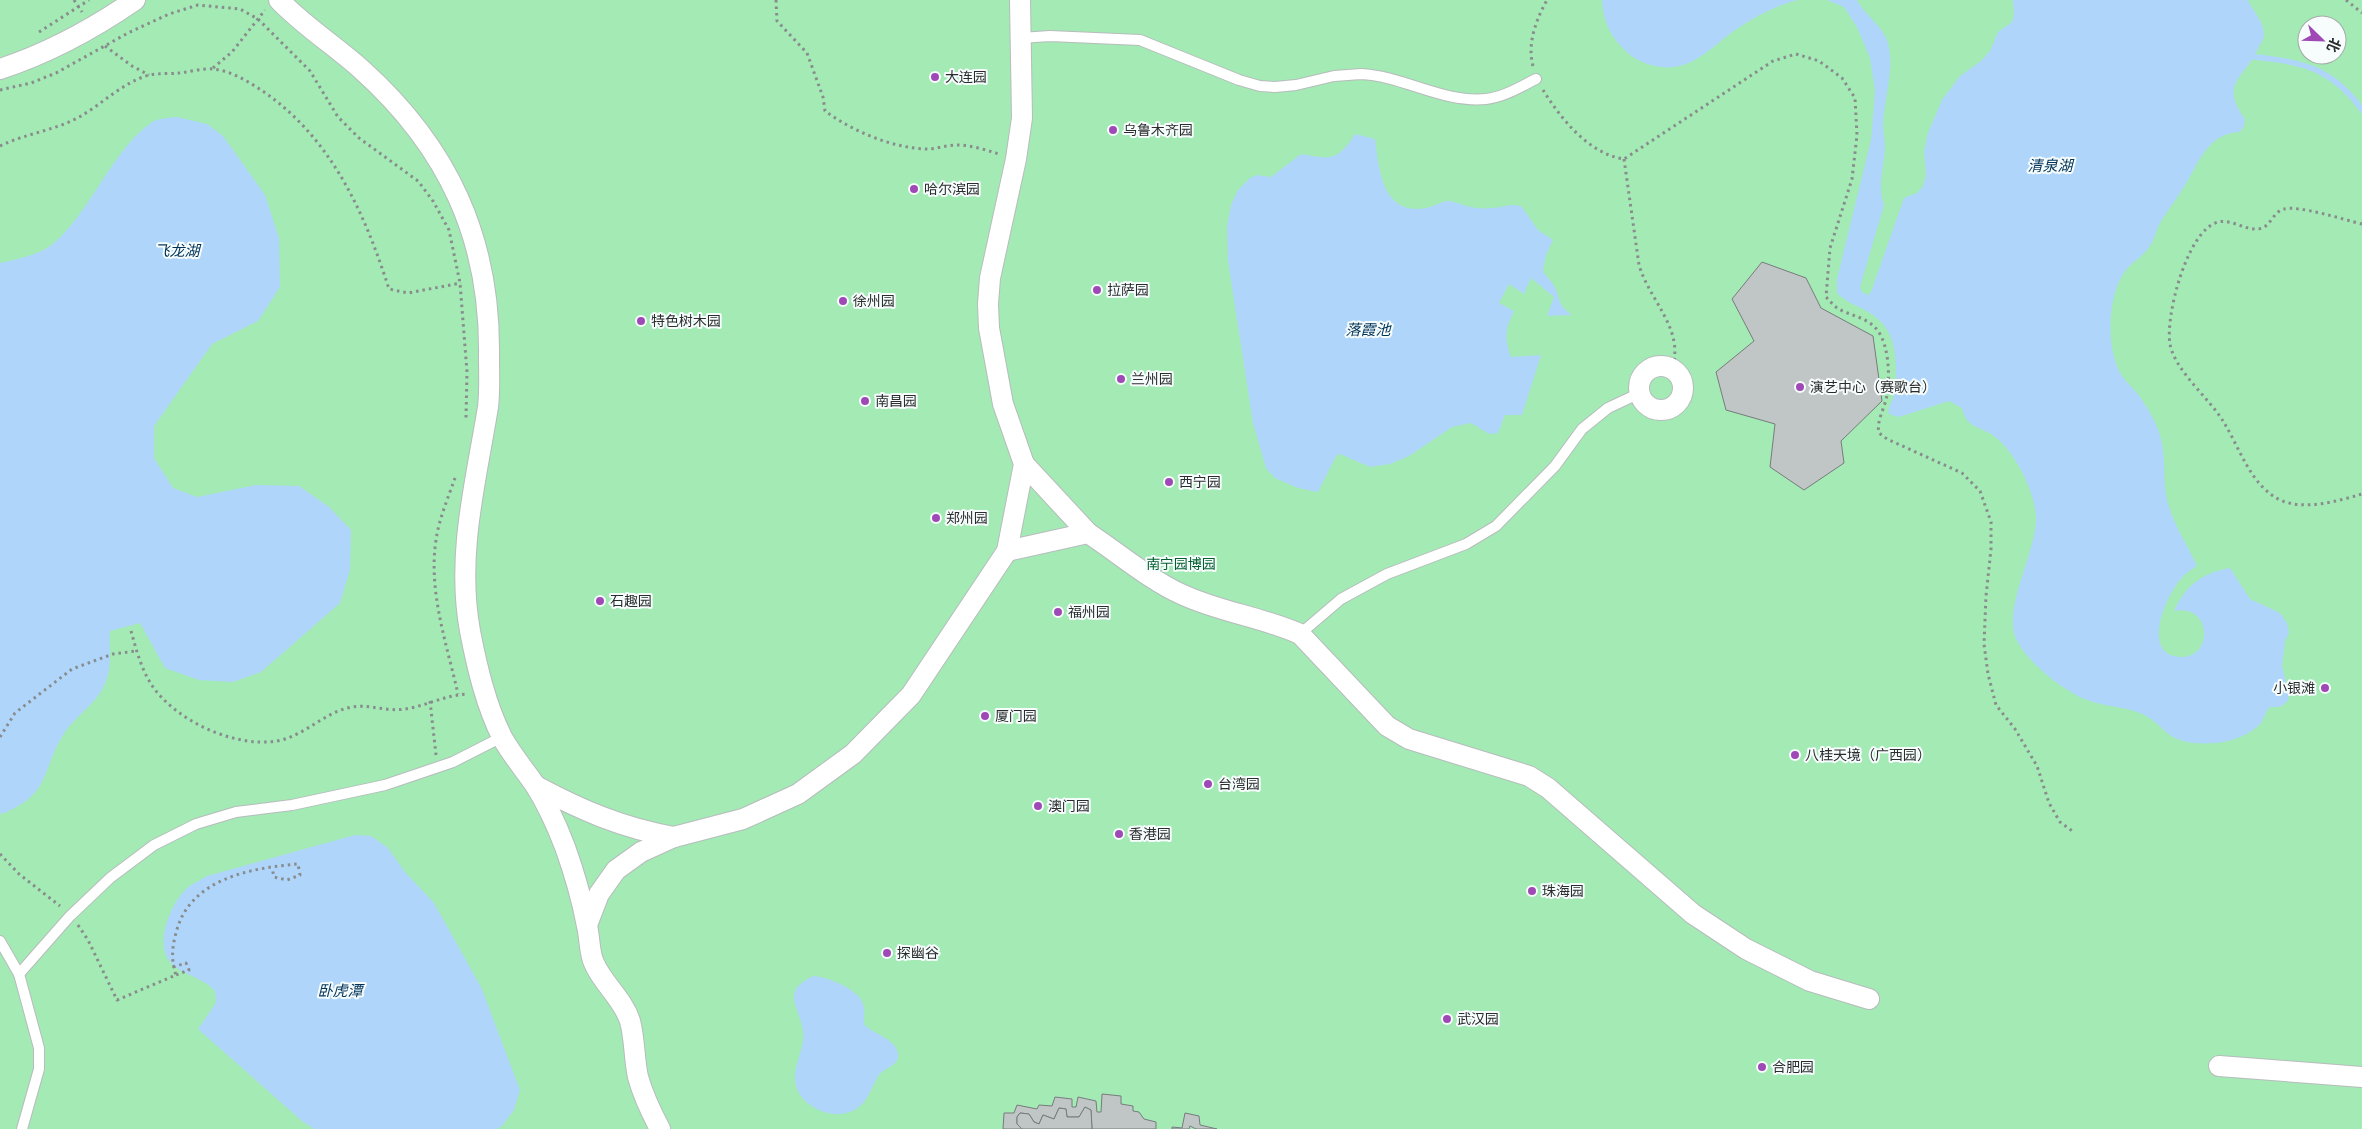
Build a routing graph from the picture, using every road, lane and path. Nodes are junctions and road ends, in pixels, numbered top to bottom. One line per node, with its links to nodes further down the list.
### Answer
1 (89, 0): 10 (path)
2 (135, 0): 12 (street)
3 (776, 0): 17 (path)
4 (1020, 0): 11 (street)
5 (1547, 0): 14 (path)
6 (2346, 0): 8 (path)
7 (273, 3): 9 (path); 20 (street)
8 (2362, 13)
9 (258, 19): 13 (path); 15 (path); 21 (path)
10 (37, 33)
11 (1021, 38): 14 (lane); 17 (street)
12 (0, 69)
13 (212, 69): 16 (path); 21 (path)
14 (1536, 79): 18 (path)
15 (0, 90)
16 (0, 146)
17 (1016, 159): 25 (street)
18 (1624, 159): 22 (path); 40 (path)
19 (2362, 224): 27 (path)
20 (484, 278): 21 (path); 33 (street)
21 (460, 284): 24 (path)
22 (1672, 369): 23 (street); 23 (street)
23 (1640, 393): 31 (lane)
24 (466, 419)
25 (1024, 464): 28 (street); 29 (street)
26 (456, 475): 34 (path)
27 (2362, 494)
28 (1088, 533): 29 (street); 31 (street)
29 (1007, 551): 41 (street)
30 (131, 631): 32 (path)
31 (1300, 634): 50 (street)
32 (136, 651): 35 (path); 36 (path)
33 (484, 693): 34 (path); 37 (street)
34 (458, 694): 35 (path)
35 (430, 701): 38 (path)
36 (0, 737)
37 (502, 737): 38 (lane); 39 (street)
38 (437, 767): 44 (lane)
39 (536, 786): 41 (street); 45 (street)
40 (2075, 833)
41 (674, 836): 45 (street)
42 (0, 854): 44 (path)
43 (272, 868): 43 (path); 47 (path)
44 (70, 916): 48 (lane); 49 (path)
45 (587, 925): 54 (street)
46 (0, 941): 48 (lane)
47 (173, 967): 49 (path); 49 (path)
48 (19, 974): 53 (lane)
49 (176, 975)
50 (1868, 999)
51 (2219, 1066): 52 (street)
52 (2362, 1077)
53 (22, 1129)
54 (660, 1129)

